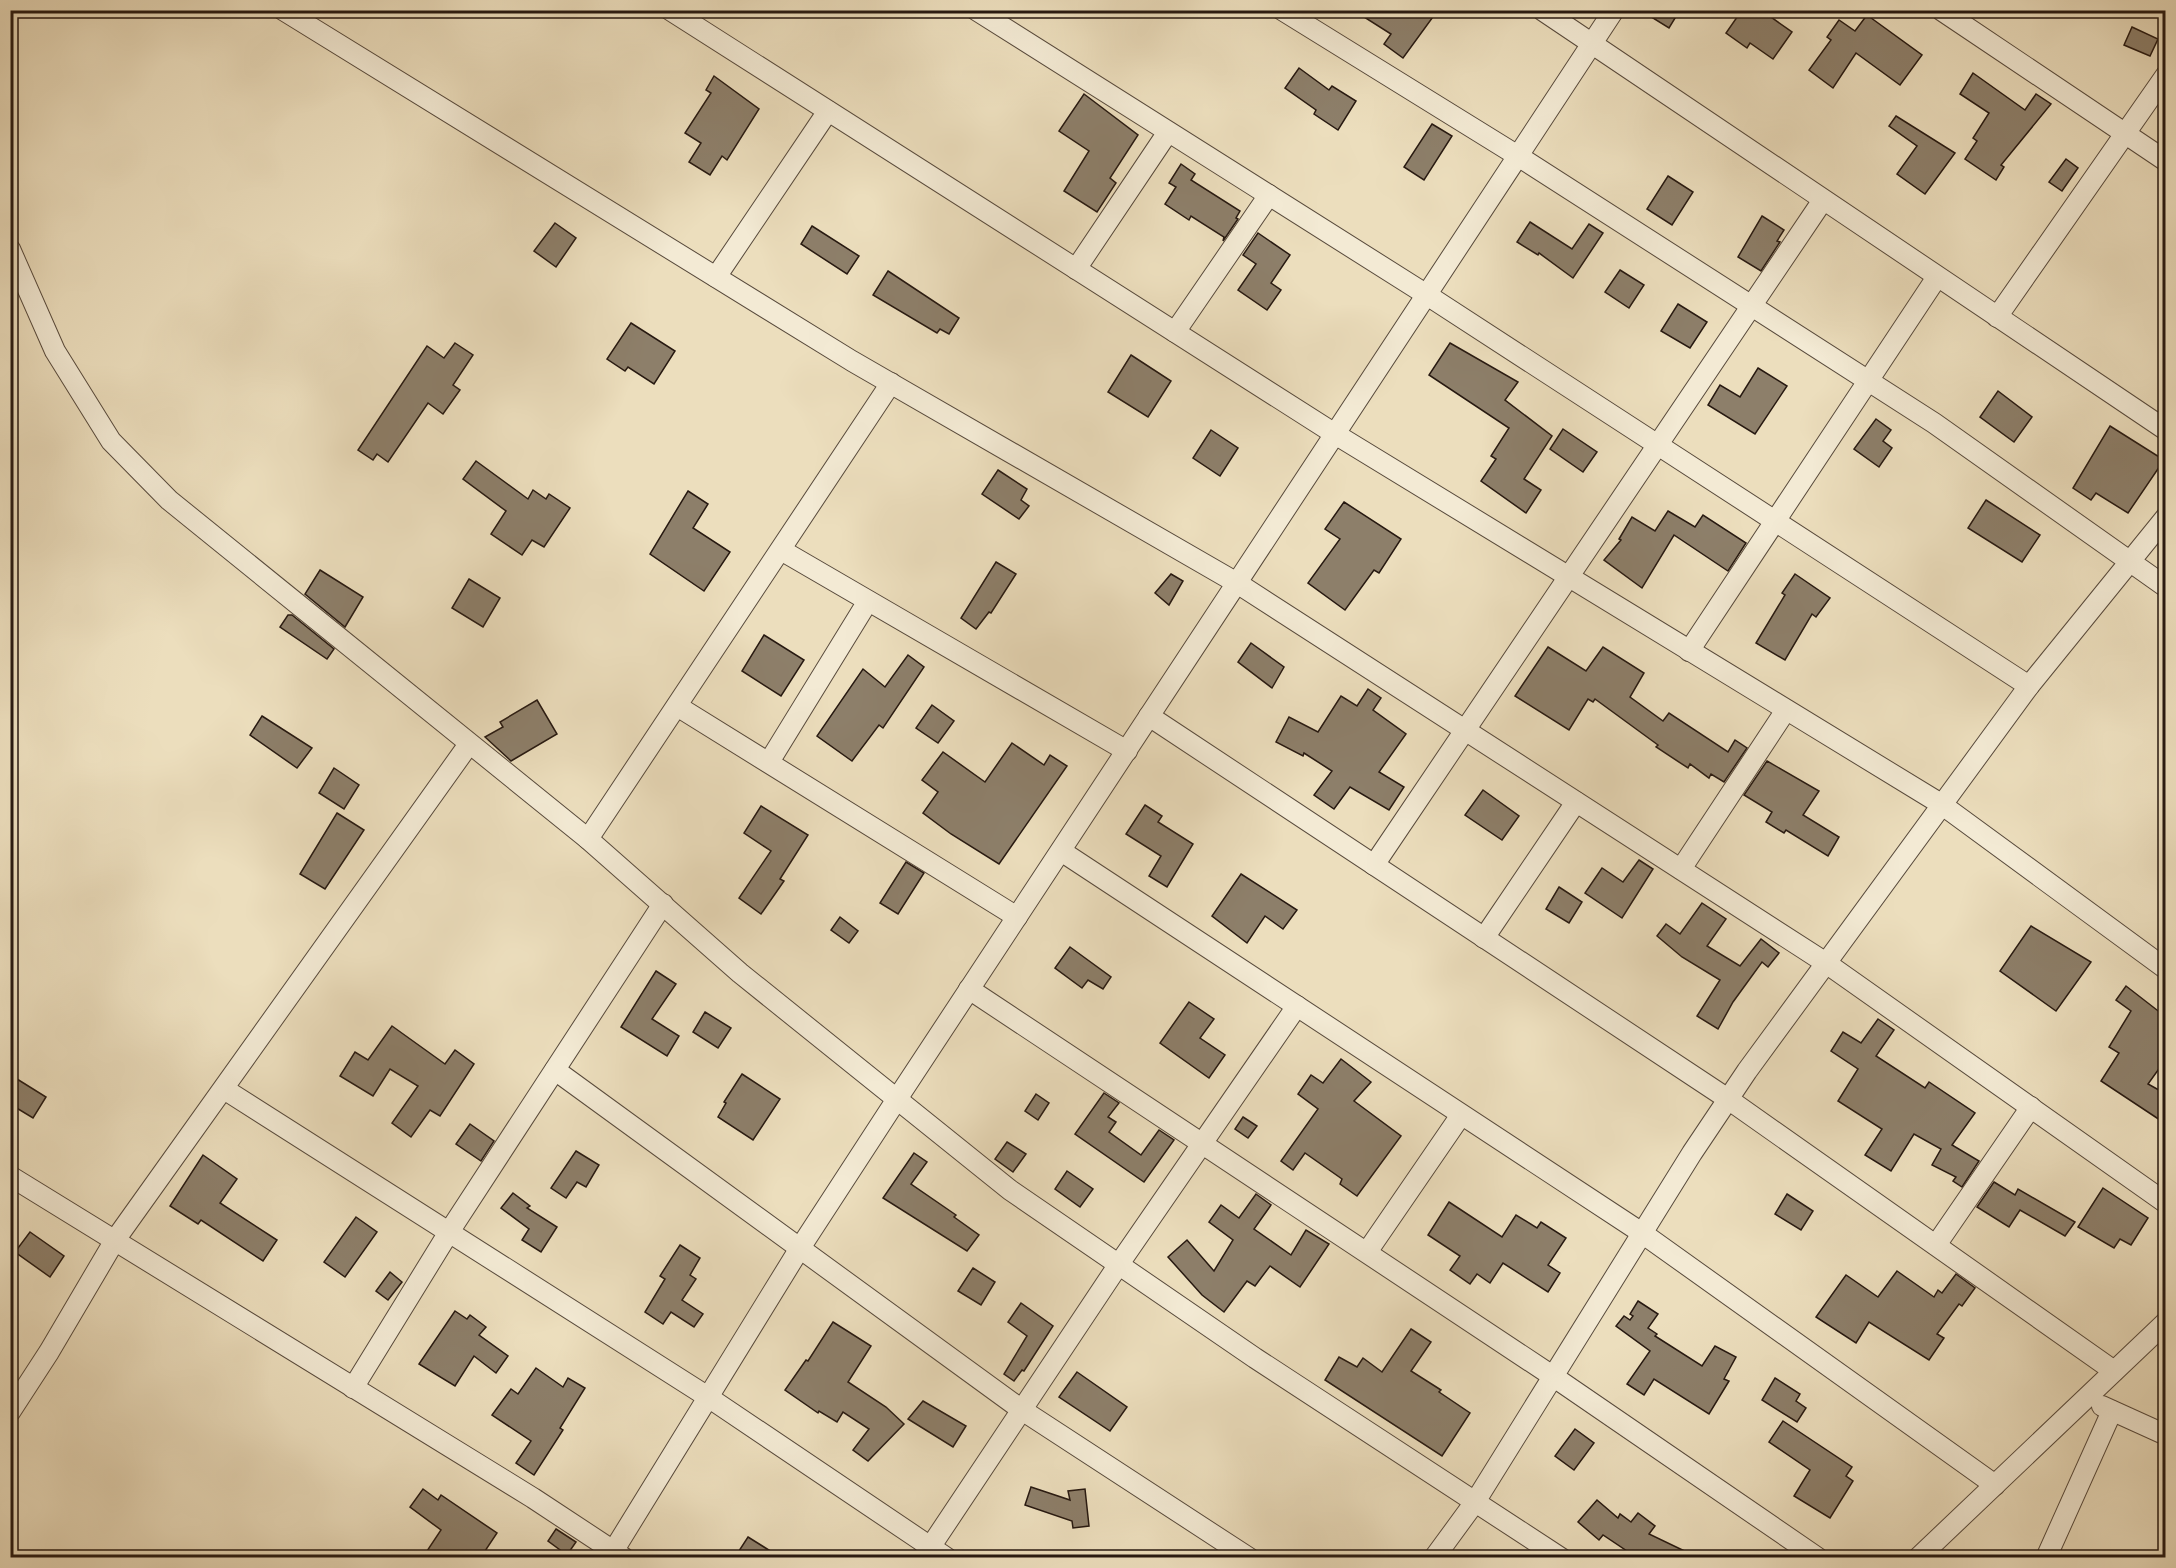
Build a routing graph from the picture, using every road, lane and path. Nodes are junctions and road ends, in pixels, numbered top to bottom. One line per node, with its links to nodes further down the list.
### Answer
1 (283, 10): 19 (street)
2 (670, 10): 10 (street)
3 (976, 10): 11 (street)
4 (1282, 10): 13 (street)
5 (1542, 10): 8 (street)
6 (1614, 10): 8 (street)
7 (1941, 10): 12 (street)
8 (1593, 43): 13 (street); 16 (street)
9 (2166, 75): 12 (street)
10 (828, 111): 18 (street); 19 (street)
11 (1168, 132): 15 (street); 18 (street)
12 (2125, 133): 14 (street); 23 (street)
13 (1518, 156): 21 (street); 22 (street)
14 (2166, 161)
15 (1269, 195): 21 (street); 24 (street)
16 (1823, 200): 20 (street); 22 (street)
17 (10, 249): 44 (street)
18 (1076, 269): 24 (street)
19 (716, 277): 26 (street)
20 (1937, 277): 23 (street); 25 (street)
21 (1427, 295): 28 (street); 29 (street)
22 (1752, 307): 25 (street); 29 (street)
23 (1997, 317): 27 (street)
24 (1175, 332): 28 (street)
25 (1869, 382): 31 (street); 33 (street)
26 (891, 383): 32 (street); 35 (street)
27 (2166, 430)
28 (1335, 434): 34 (street); 35 (street)
29 (1659, 446): 31 (street); 34 (street)
30 (2166, 517): 33 (street)
31 (1776, 522): 38 (street); 39 (street)
32 (781, 550): 37 (street); 40 (street)
33 (2129, 563): 36 (street); 39 (street)
34 (1568, 576): 38 (street); 43 (street)
35 (1237, 583): 42 (street); 43 (street)
36 (2166, 587)
37 (868, 601): 45 (street); 46 (street)
38 (1689, 651): 41 (street)
39 (2029, 686): 48 (street)
40 (677, 706): 46 (street); 49 (street)
41 (1786, 710): 48 (street); 52 (street)
42 (1149, 716): 45 (street); 51 (street)
43 (1465, 730): 47 (street); 51 (street)
44 (469, 744): 49 (street); 61 (street)
45 (1127, 751): 50 (street)
46 (769, 762): 54 (street)
47 (1576, 802): 52 (street); 55 (street)
48 (1941, 804): 56 (street); 57 (street)
49 (588, 839): 53 (street)
50 (1061, 851): 54 (street); 59 (street)
51 (1374, 865): 55 (street)
52 (1681, 869): 56 (street)
53 (663, 904): 60 (street); 62 (street)
54 (1017, 916): 58 (street)
55 (1484, 938): 63 (street)
56 (1826, 963): 63 (street); 64 (street)
57 (2166, 969)
58 (969, 989): 62 (street); 66 (street)
59 (1297, 1006): 65 (street); 66 (street)
60 (555, 1070): 69 (street); 73 (street)
61 (224, 1089): 69 (street); 71 (street)
62 (897, 1099): 73 (street); 75 (street)
63 (1728, 1099): 70 (street); 72 (street)
64 (2031, 1107): 68 (street); 72 (street)
65 (1461, 1115): 70 (street); 74 (street)
66 (1202, 1143): 74 (street); 75 (street)
67 (10, 1176): 71 (street)
68 (2166, 1203)
69 (449, 1233): 79 (street); 80 (street)
70 (1642, 1233): 78 (street); 86 (street)
71 (115, 1240): 79 (street); 84 (street)
72 (1936, 1245): 77 (street)
73 (800, 1248): 80 (street); 82 (street)
74 (1366, 1252): 78 (street)
75 (1119, 1264): 82 (street); 87 (street)
76 (2166, 1322): 77 (street)
77 (2114, 1371): 81 (street)
78 (1554, 1377): 87 (street); 93 (street)
79 (353, 1388): 89 (street)
80 (708, 1397): 88 (street); 89 (street)
81 (2086, 1399): 83 (street); 86 (street)
82 (1022, 1410): 88 (street); 90 (street)
83 (2112, 1411): 85 (street); 95 (street)
84 (10, 1412)
85 (2166, 1435)
86 (1995, 1485): 94 (street)
87 (1475, 1502): 91 (street); 92 (street)
88 (933, 1554)
89 (616, 1555)
90 (1249, 1557)
91 (1434, 1557)
92 (1561, 1557)
93 (1818, 1557)
94 (1918, 1557)
95 (2046, 1557)

